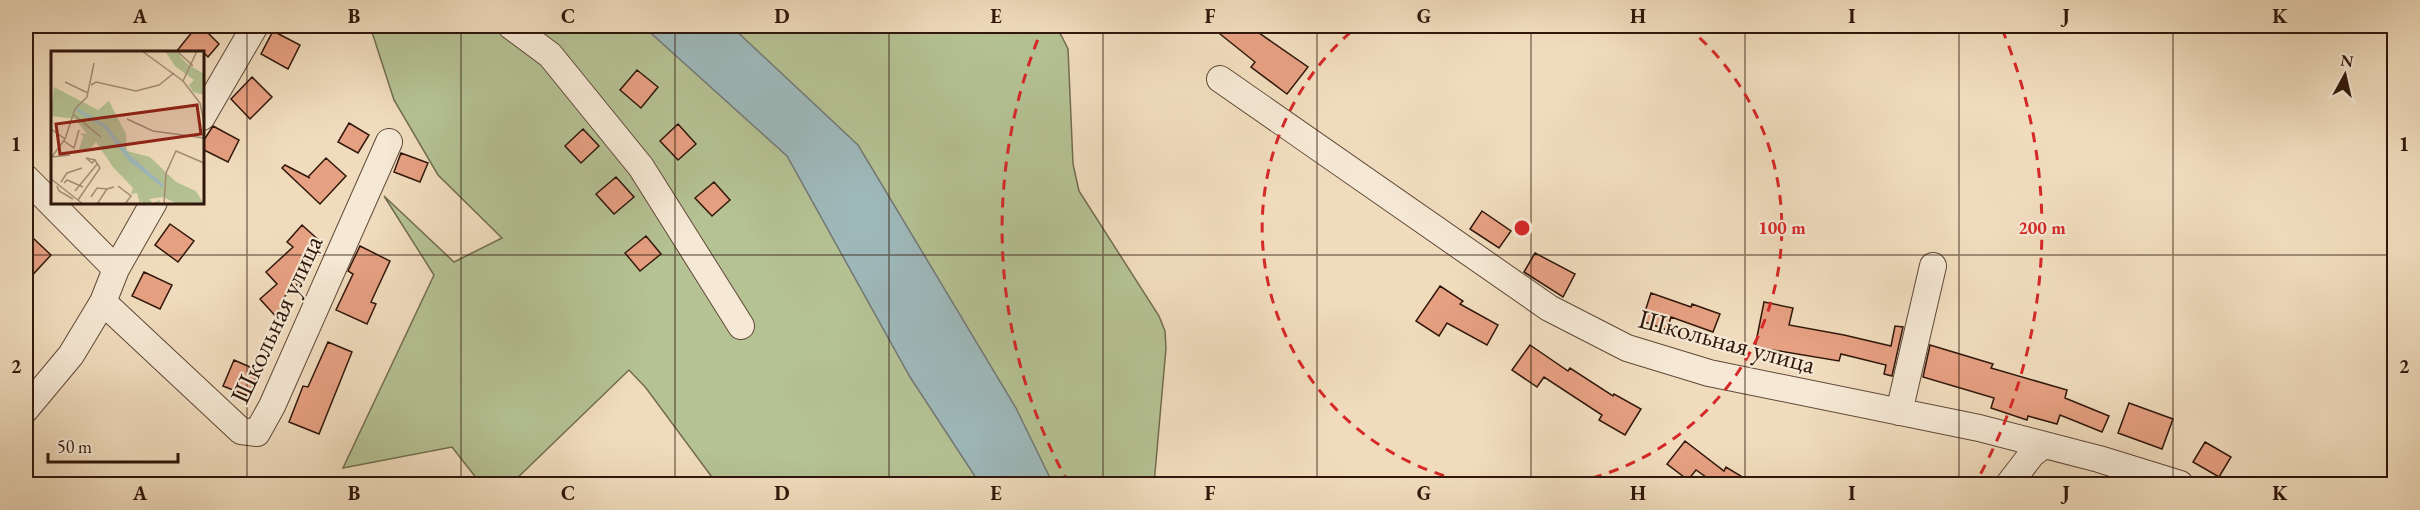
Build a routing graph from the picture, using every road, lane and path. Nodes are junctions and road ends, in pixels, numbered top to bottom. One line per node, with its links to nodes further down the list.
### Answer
1 (255, 26): 4 (street)
2 (512, 26): 13 (street)
3 (1220, 79): 15 (street, Школьная улица)
4 (204, 114)
5 (389, 142): 12 (street, Школьная улица)
6 (26, 178): 7 (street)
7 (51, 203)
8 (52, 204): 11 (street)
9 (153, 204): 11 (street)
10 (1933, 266): 15 (street)
11 (116, 269): 12 (street)
12 (103, 302): 14 (street)
13 (741, 326)
14 (26, 409)
15 (1899, 412): 16 (street, Школьная улица)
16 (2044, 445): 17 (street); 18 (street, Школьная улица)
17 (2009, 484)
18 (2180, 484)

